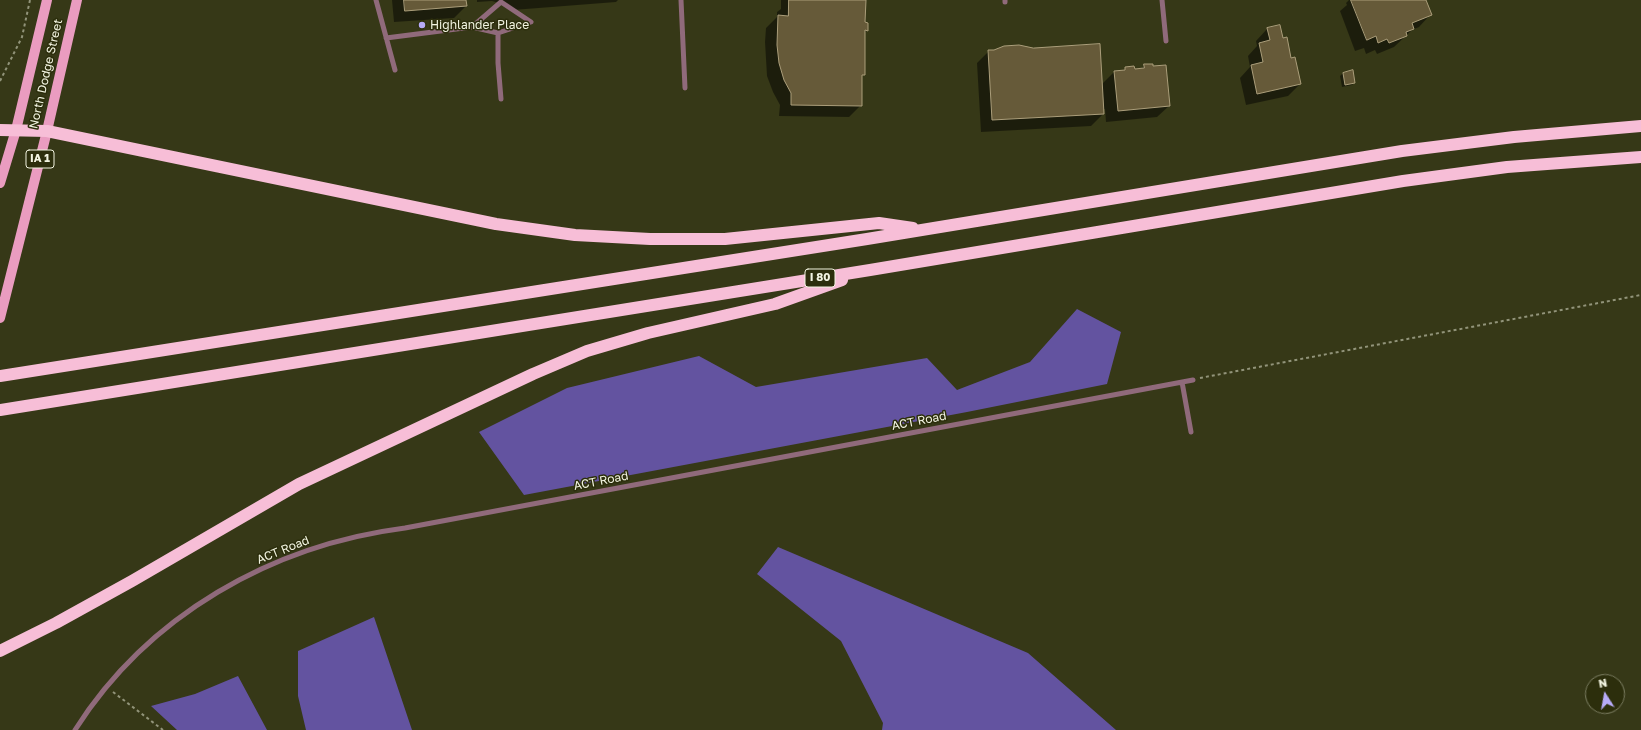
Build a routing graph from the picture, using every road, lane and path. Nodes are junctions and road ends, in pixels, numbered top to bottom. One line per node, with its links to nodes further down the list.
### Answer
1 (30, 0): 12 (path)
2 (47, 0): 17 (main road, North Dodge Street / IA 1)
3 (77, 0): 18 (main road, North Dodge Street / IA 1)
4 (376, 0): 9 (lane)
5 (681, 0): 13 (lane)
6 (1162, 0): 10 (lane)
7 (472, 27): 8 (lane); 8 (lane); 9 (lane)
8 (498, 33): 14 (lane)
9 (386, 38): 11 (lane)
10 (1166, 41)
11 (395, 70)
12 (0, 81)
13 (685, 88)
14 (501, 99)
15 (1641, 126): 21 (highway)
16 (0, 130): 17 (highway)
17 (16, 130): 18 (highway); 20 (main road, North Dodge Street / IA 1)
18 (47, 131): 21 (highway); 24 (main road, North Dodge Street / IA 1)
19 (1641, 156): 22 (highway, I 80)
20 (0, 183)
21 (924, 230): 25 (highway)
22 (870, 270): 28 (highway, I 80); 30 (highway)
23 (1641, 295): 26 (path)
24 (0, 318)
25 (0, 376)
26 (1193, 380): 27 (lane, ACT Road)
27 (1182, 382): 29 (lane); 31 (lane, ACT Road)
28 (0, 410)
29 (1191, 432)
30 (0, 651)
31 (107, 687): 32 (lane, ACT Road); 33 (path)
32 (76, 730)
33 (163, 730)

